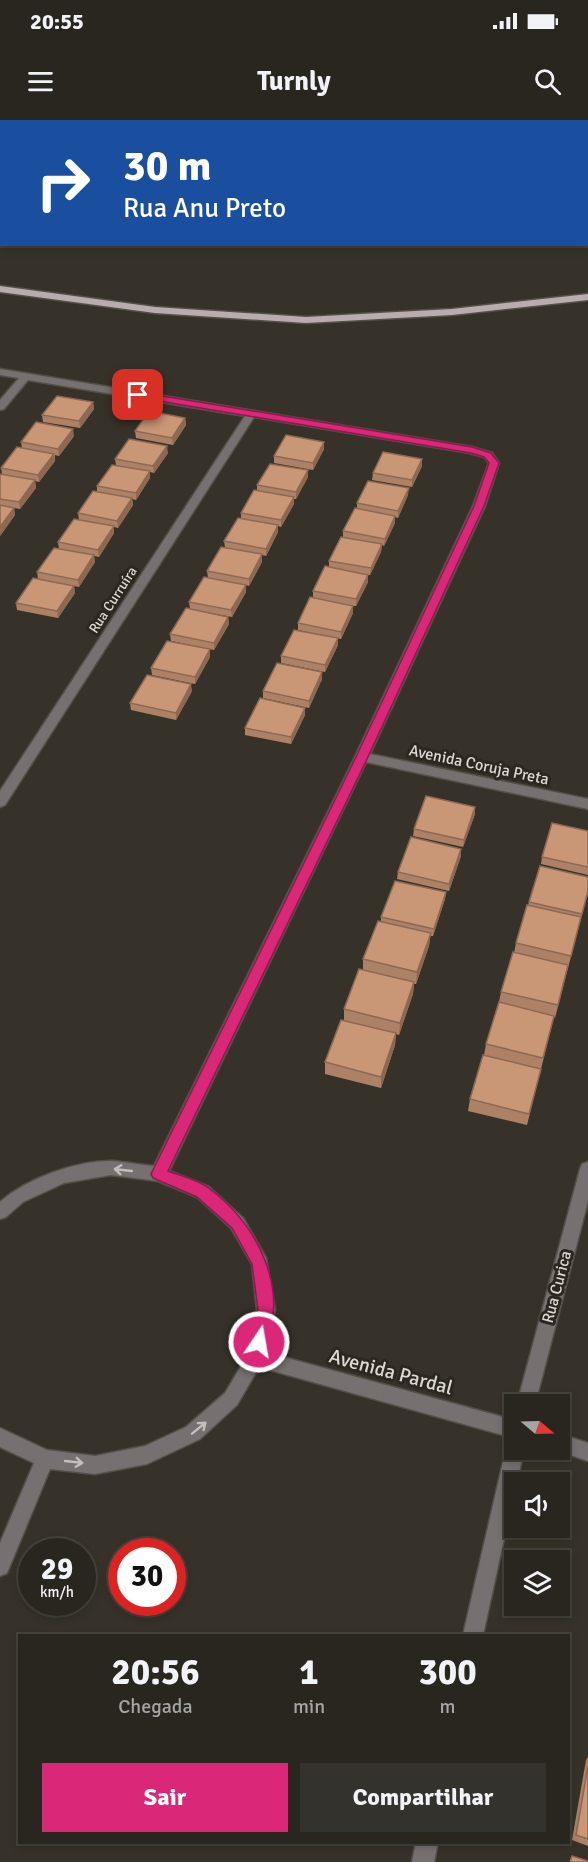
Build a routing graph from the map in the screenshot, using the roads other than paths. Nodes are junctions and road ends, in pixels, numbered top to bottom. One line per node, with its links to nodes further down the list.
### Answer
1 (0, 289): 2 (main road)
2 (588, 297)
3 (0, 372): 4 (street)
4 (26, 376): 5 (street); 6 (street)
5 (0, 407)
6 (251, 414): 7 (street); 8 (street, Rua Curruíra)
7 (362, 757): 9 (street, Avenida Coruja Preta); 11 (street)
8 (0, 802)
9 (588, 804)
10 (588, 1169): 14 (street, Rua Curica)
11 (159, 1174): 12 (street, one-way to 12); 13 (street)
12 (0, 1212)
13 (255, 1358): 15 (street, Avenida Pardal); 19 (street, one-way to 13)
14 (529, 1394)
15 (504, 1426)
16 (0, 1437): 19 (street)
17 (570, 1446): 18 (street)
18 (588, 1452)
19 (45, 1459): 21 (street)
20 (513, 1460): 22 (street)
21 (0, 1566)
22 (474, 1634)
23 (427, 1844): 24 (street)
24 (423, 1862)

